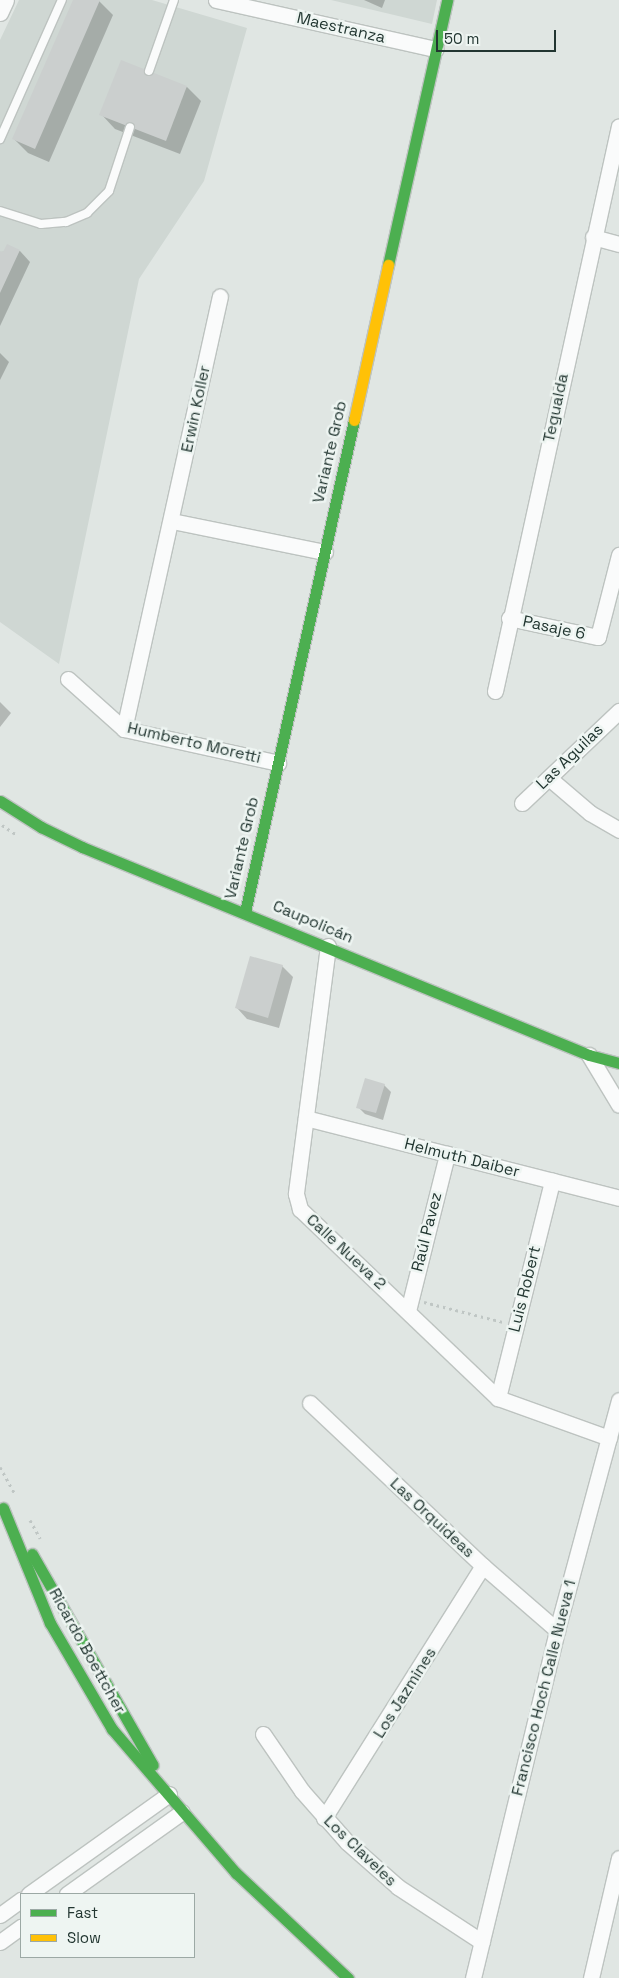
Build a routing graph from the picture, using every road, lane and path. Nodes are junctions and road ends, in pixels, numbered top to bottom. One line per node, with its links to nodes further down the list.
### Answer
1 (6, 0): 6 (street)
2 (62, 0): 11 (lane)
3 (174, 0): 8 (lane)
4 (216, 0): 7 (street, Maestranza)
5 (447, 0): 7 (street, Variante Grob)
6 (0, 13)
7 (436, 49): 17 (street, Variante Grob)
8 (149, 71)
9 (619, 126): 13 (street, Tegualda)
10 (130, 127): 12 (lane)
11 (0, 139)
12 (0, 211)
13 (593, 237): 14 (street); 19 (street, Tegualda)
14 (619, 244)
15 (220, 298): 16 (street, Erwin Koller)
16 (172, 521): 17 (street); 24 (street, Erwin Koller)
17 (325, 552): 25 (street, Variante Grob)
18 (619, 554): 19 (street, Pasaje 6)
19 (510, 618): 21 (street, Tegualda)
20 (68, 679): 24 (street, Humberto Moretti)
21 (495, 691)
22 (619, 711): 23 (street, Las Aguilas)
23 (613, 725): 26 (street, Las Aguilas)
24 (124, 729): 25 (street, Humberto Moretti)
25 (278, 763): 30 (street, Variante Grob)
26 (549, 778): 28 (street, Las Aguilas); 29 (street)
27 (0, 801): 30 (street, Caupolicán)
28 (522, 804)
29 (619, 830)
30 (245, 912): 31 (street, Caupolicán)
31 (328, 946): 32 (street, Caupolicán); 35 (street, Calle Nueva 2)
32 (589, 1055): 33 (street, Caupolicán); 34 (street)
33 (619, 1063)
34 (619, 1105)
35 (306, 1118): 36 (street, Helmuth Daiber); 39 (street, Calle Nueva 2)
36 (447, 1154): 37 (street, Helmuth Daiber); 39 (street, Raúl Pavez)
37 (552, 1181): 38 (street, Helmuth Daiber); 40 (street, Luis Robert)
38 (619, 1198)
39 (410, 1305): 40 (path); 41 (street, Calle Nueva 2)
40 (516, 1325): 41 (street, Luis Robert)
41 (498, 1398): 44 (street, Calle Nueva 2)
42 (619, 1400): 44 (street, Francisco Hoch Calle Nueva 1)
43 (310, 1403): 46 (street, Las Orquideas)
44 (609, 1438): 47 (street, Francisco Hoch Calle Nueva 1)
45 (2, 1505): 49 (street, Ricardo Boettcher); 49 (street, Ricardo Boettcher)
46 (483, 1566): 47 (street, Las Orquideas); 51 (street, Los Jazmines)
47 (557, 1630): 59 (street, Francisco Hoch Calle Nueva 1)
48 (263, 1734): 51 (street, Los Claveles)
49 (169, 1794): 50 (street, Ricardo Boettcher); 53 (street)
50 (182, 1812): 54 (street); 60 (street, Ricardo Boettcher)
51 (324, 1818): 59 (street, Los Claveles)
52 (619, 1858): 62 (street)
53 (34, 1893)
54 (68, 1893)
55 (20, 1901): 56 (street)
56 (0, 1915)
57 (20, 1928): 58 (street)
58 (0, 1942)
59 (482, 1942): 61 (street, Francisco Hoch Calle Nueva 1)
60 (353, 1976)
61 (473, 1978)
62 (591, 1978)

